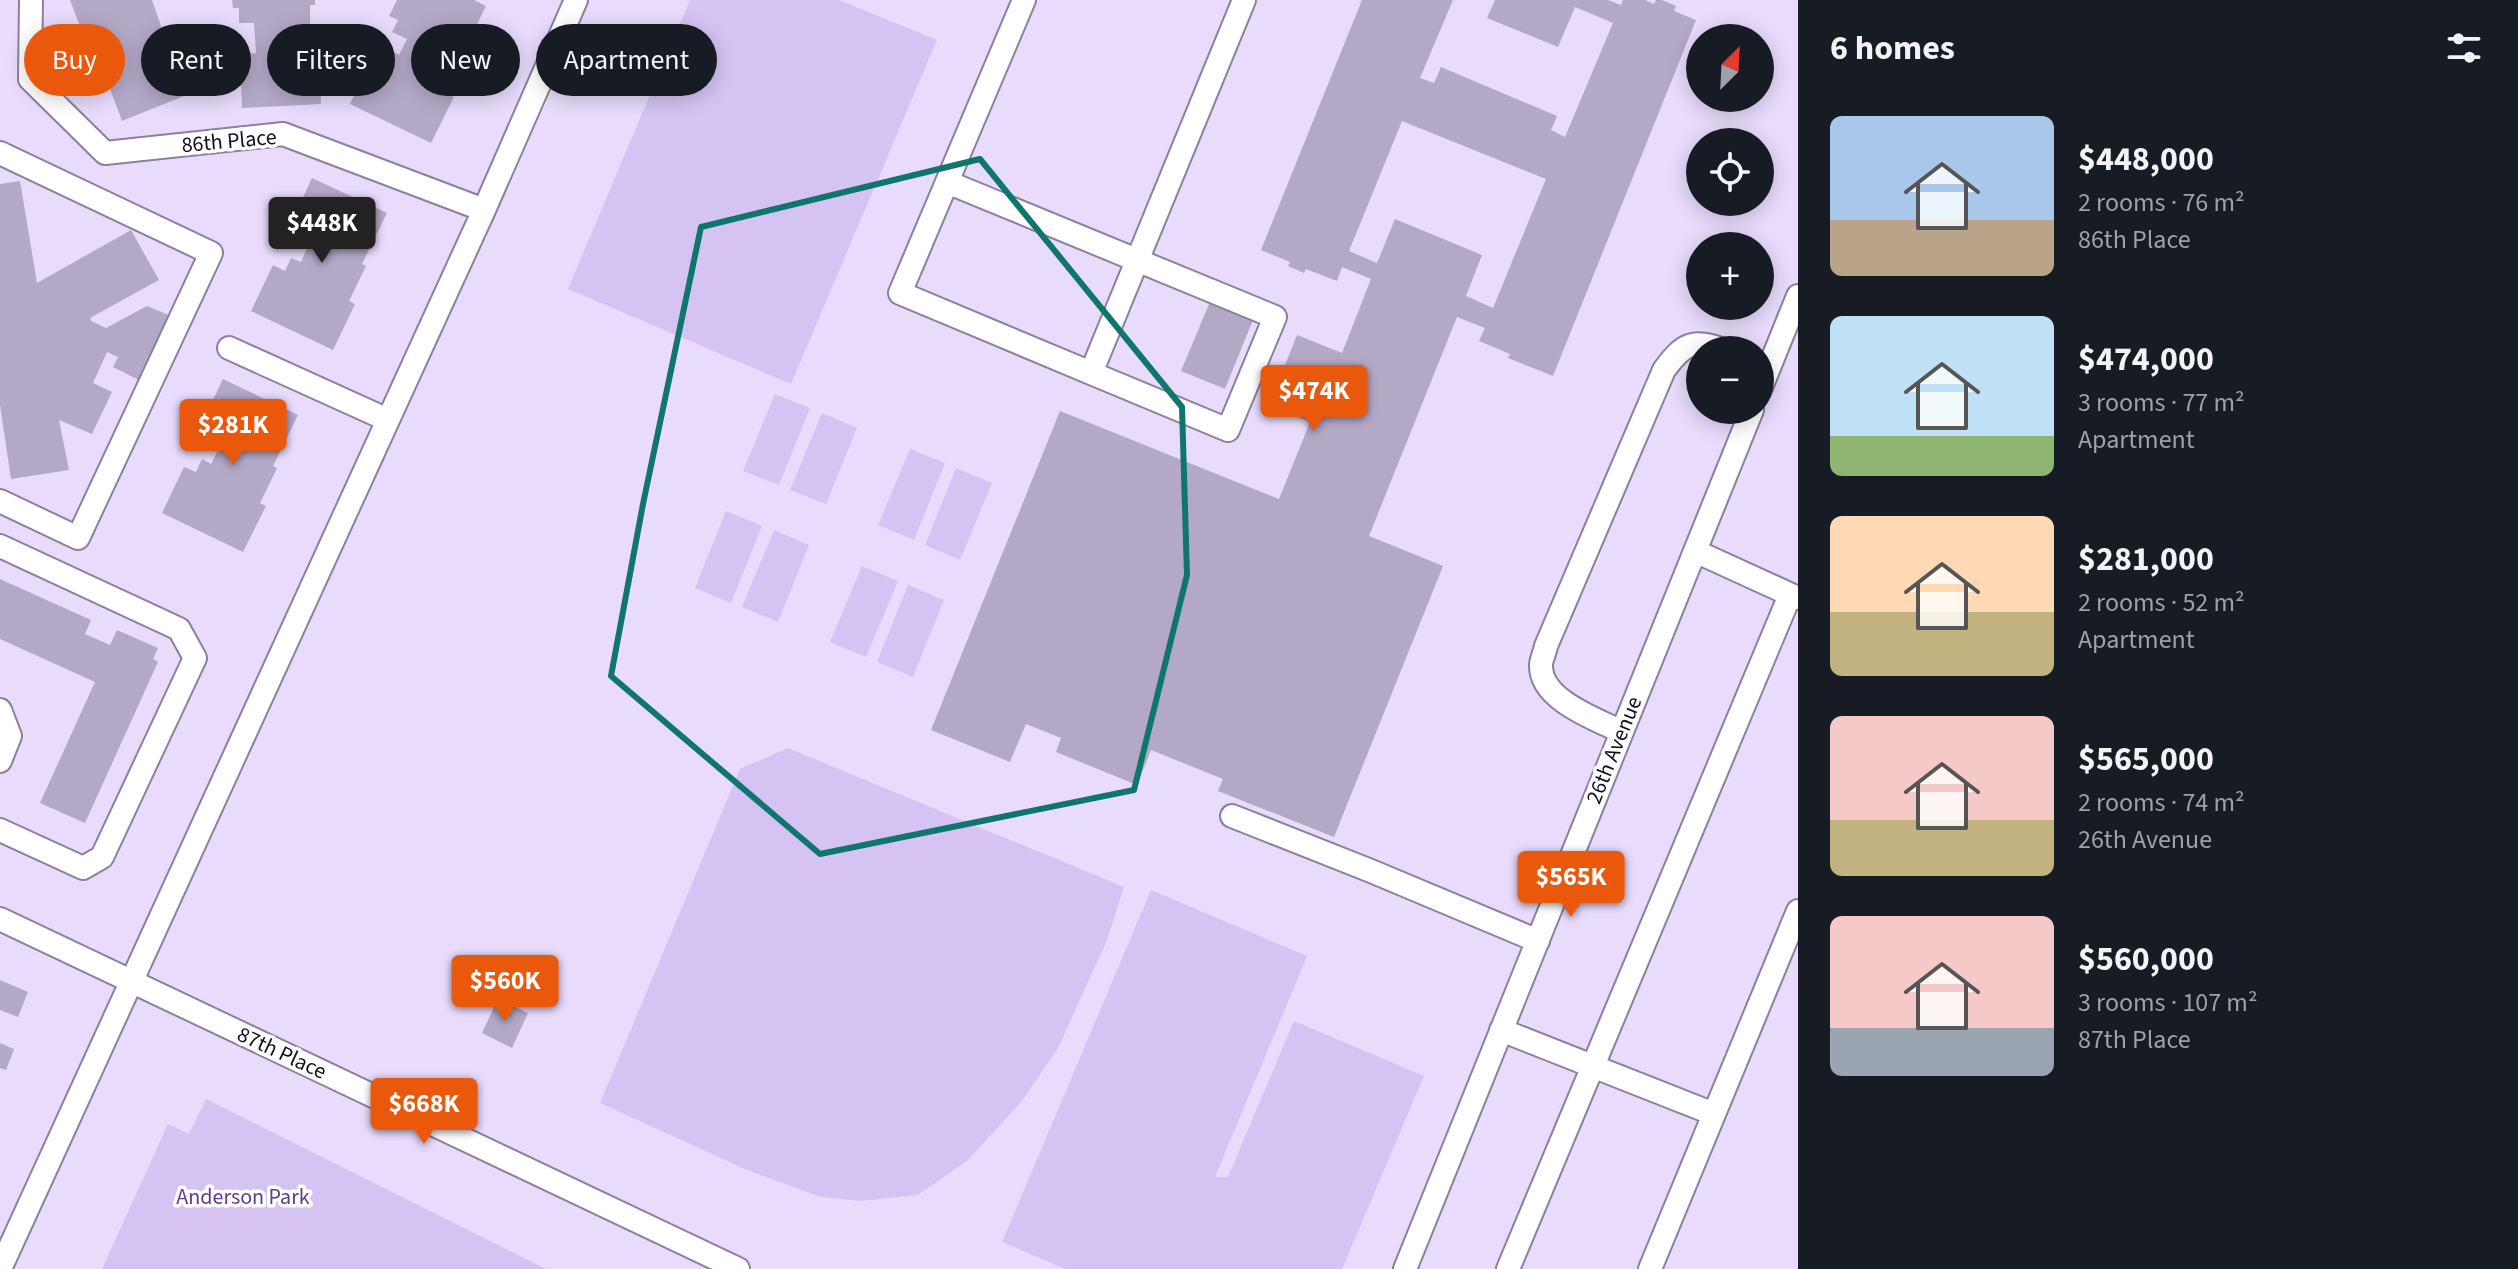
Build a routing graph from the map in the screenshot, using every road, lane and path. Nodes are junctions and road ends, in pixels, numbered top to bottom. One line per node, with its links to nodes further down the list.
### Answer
1 (31, 0): 7 (street, 86th Place)
2 (1024, 0): 6 (street)
3 (1244, 0): 8 (street)
4 (571, 1): 7 (street)
5 (0, 153): 16 (street)
6 (947, 182): 8 (street); 13 (street)
7 (484, 210): 14 (street)
8 (1137, 260): 13 (street); 13 (street)
9 (1798, 296): 10 (street)
10 (1774, 345)
11 (1686, 347): 21 (street)
12 (229, 348): 14 (street)
13 (1091, 373)
14 (388, 420): 28 (street)
15 (1746, 424): 18 (street, 26th Avenue)
16 (0, 501)
17 (0, 546): 24 (street)
18 (1695, 551): 19 (street); 21 (street, 26th Avenue)
19 (1794, 597): 30 (street)
20 (0, 710): 22 (street)
21 (1622, 732): 27 (street, 26th Avenue)
22 (0, 761)
23 (1232, 816): 27 (street)
24 (0, 830)
25 (1798, 911): 31 (street)
26 (0, 919): 28 (street, 87th Place)
27 (1538, 941): 29 (street, 26th Avenue)
28 (130, 981): 32 (street); 33 (street, 87th Place)
29 (1501, 1030): 30 (street); 34 (street, 26th Avenue)
30 (1594, 1067): 31 (street); 35 (street)
31 (1714, 1114): 36 (street)
32 (0, 1269)
33 (738, 1269)
34 (1405, 1269)
35 (1508, 1269)
36 (1650, 1269)

